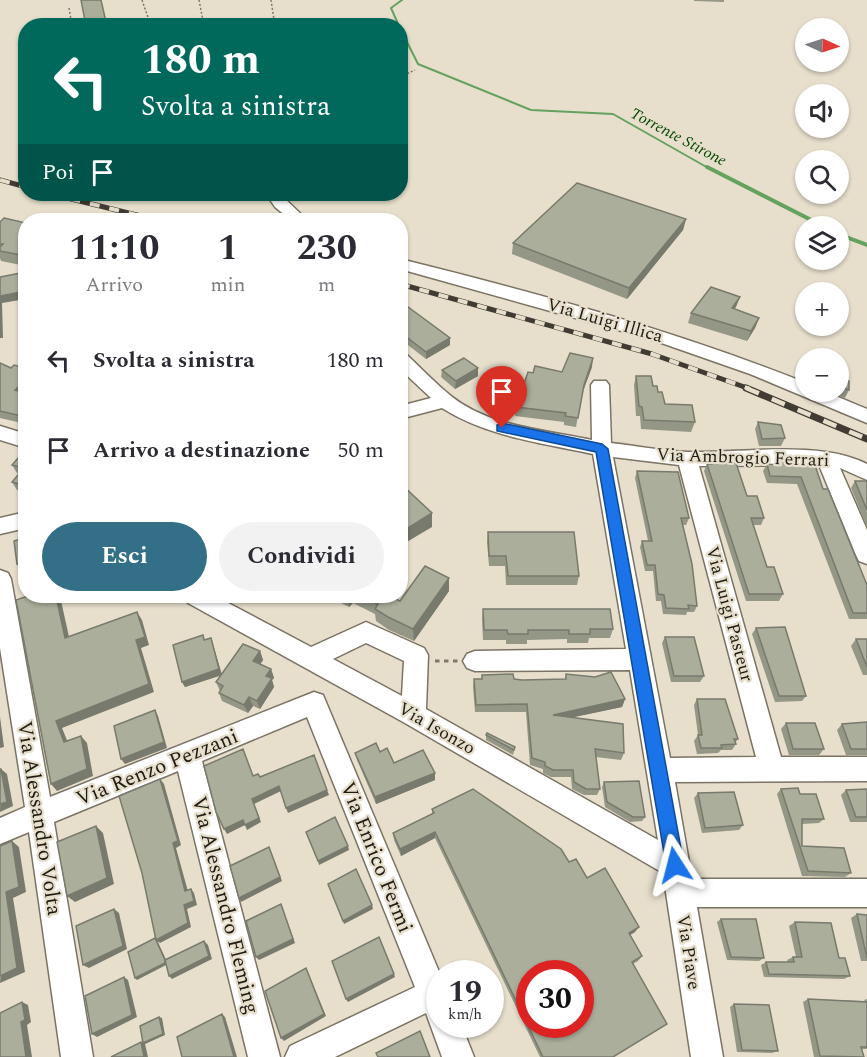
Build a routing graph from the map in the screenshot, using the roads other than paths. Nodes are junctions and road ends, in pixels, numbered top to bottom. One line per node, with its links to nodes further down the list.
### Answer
1 (278, 201): 2 (street)
2 (291, 213)
3 (408, 266): 6 (street, Via Luigi Illica)
4 (408, 366): 7 (street, Via Ambrogio Ferrari)
5 (600, 385): 13 (street, Via Piave)
6 (795, 386)
7 (445, 401): 9 (street); 13 (street, Via Ambrogio Ferrari)
8 (834, 402): 10 (street, Via Luigi Illica)
9 (408, 411)
10 (867, 416)
11 (0, 433): 12 (street)
12 (18, 439)
13 (602, 449): 15 (street, Via Ambrogio Ferrari); 21 (street, Via Piave)
14 (826, 458): 15 (street, Via Ambrogio Ferrari); 16 (street, Via Ambrogio Ferrari); 17 (street)
15 (687, 459): 28 (street, Via Luigi Pasteur)
16 (867, 473)
17 (867, 555)
18 (0, 579): 29 (street, Via Alessandro Volta)
19 (209, 603): 20 (street, Via Isonzo)
20 (312, 658): 24 (street, Via Isonzo); 24 (street)
21 (640, 659): 22 (street); 27 (street, Via Piave)
22 (475, 661)
23 (314, 703): 25 (street, Via Renzo Pezzani); 34 (street, Via Enrico Fermi)
24 (414, 715): 31 (street, Via Isonzo)
25 (187, 754): 29 (street, Via Renzo Pezzani); 38 (street, Via Alessandro Fleming)
26 (867, 769): 28 (street)
27 (660, 770): 28 (street); 31 (street, Via Piave)
28 (772, 770)
29 (40, 815): 30 (street, Via Renzo Pezzani); 37 (street, Via Alessandro Volta)
30 (0, 831)
31 (675, 865): 32 (street, Via Piave)
32 (680, 893): 33 (street); 41 (street, Via Piave)
33 (867, 893)
34 (426, 978)
35 (426, 1007): 39 (street)
36 (451, 1038): 40 (street)
37 (76, 1057)
38 (264, 1057)
39 (301, 1057)
40 (458, 1057)
41 (707, 1057)

